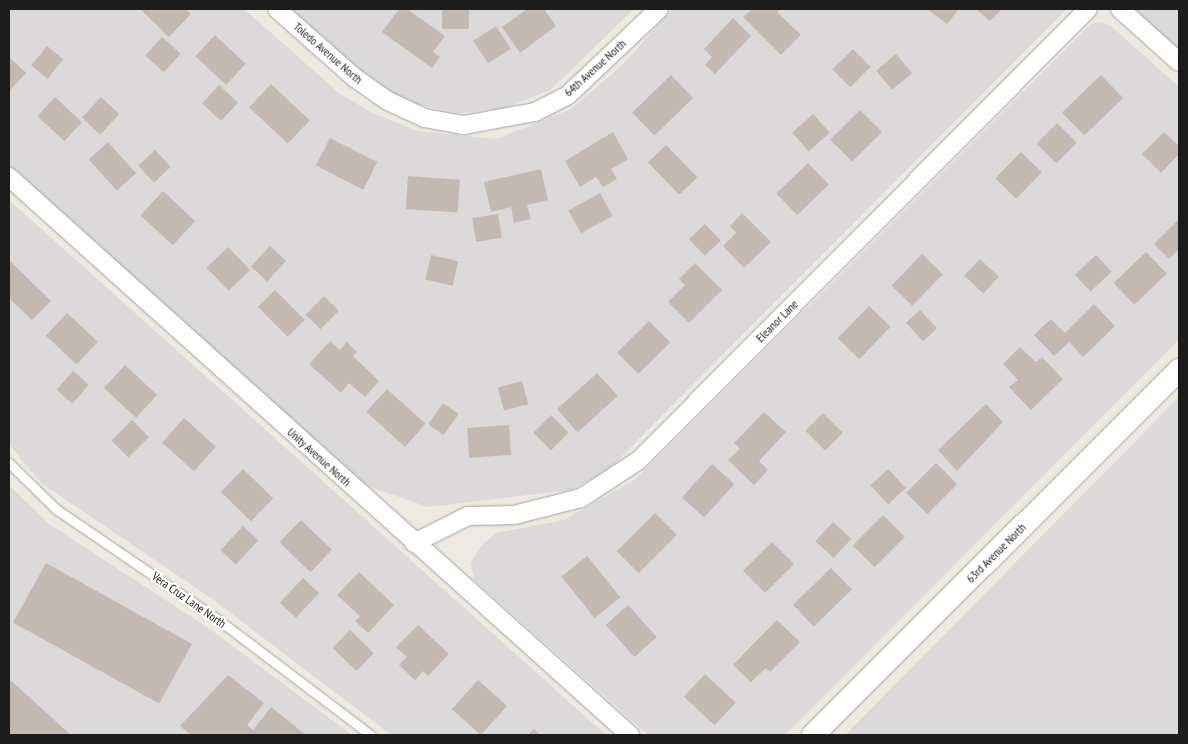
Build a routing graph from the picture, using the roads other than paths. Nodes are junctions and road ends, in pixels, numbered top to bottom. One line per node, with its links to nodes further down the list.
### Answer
1 (277, 9): 6 (street, Toledo Avenue North)
2 (659, 9): 6 (street, 64th Avenue North)
3 (1088, 9): 10 (street, Eleanor Lane)
4 (1120, 9): 5 (street)
5 (1179, 62)
6 (464, 125)
7 (9, 177): 10 (street, Unity Avenue North)
8 (1179, 370): 13 (street, 63rd Avenue North)
9 (9, 463): 11 (lane, Vera Cruz Lane North)
10 (414, 544): 12 (street, Unity Avenue North)
11 (371, 735)
12 (630, 735)
13 (813, 735)

